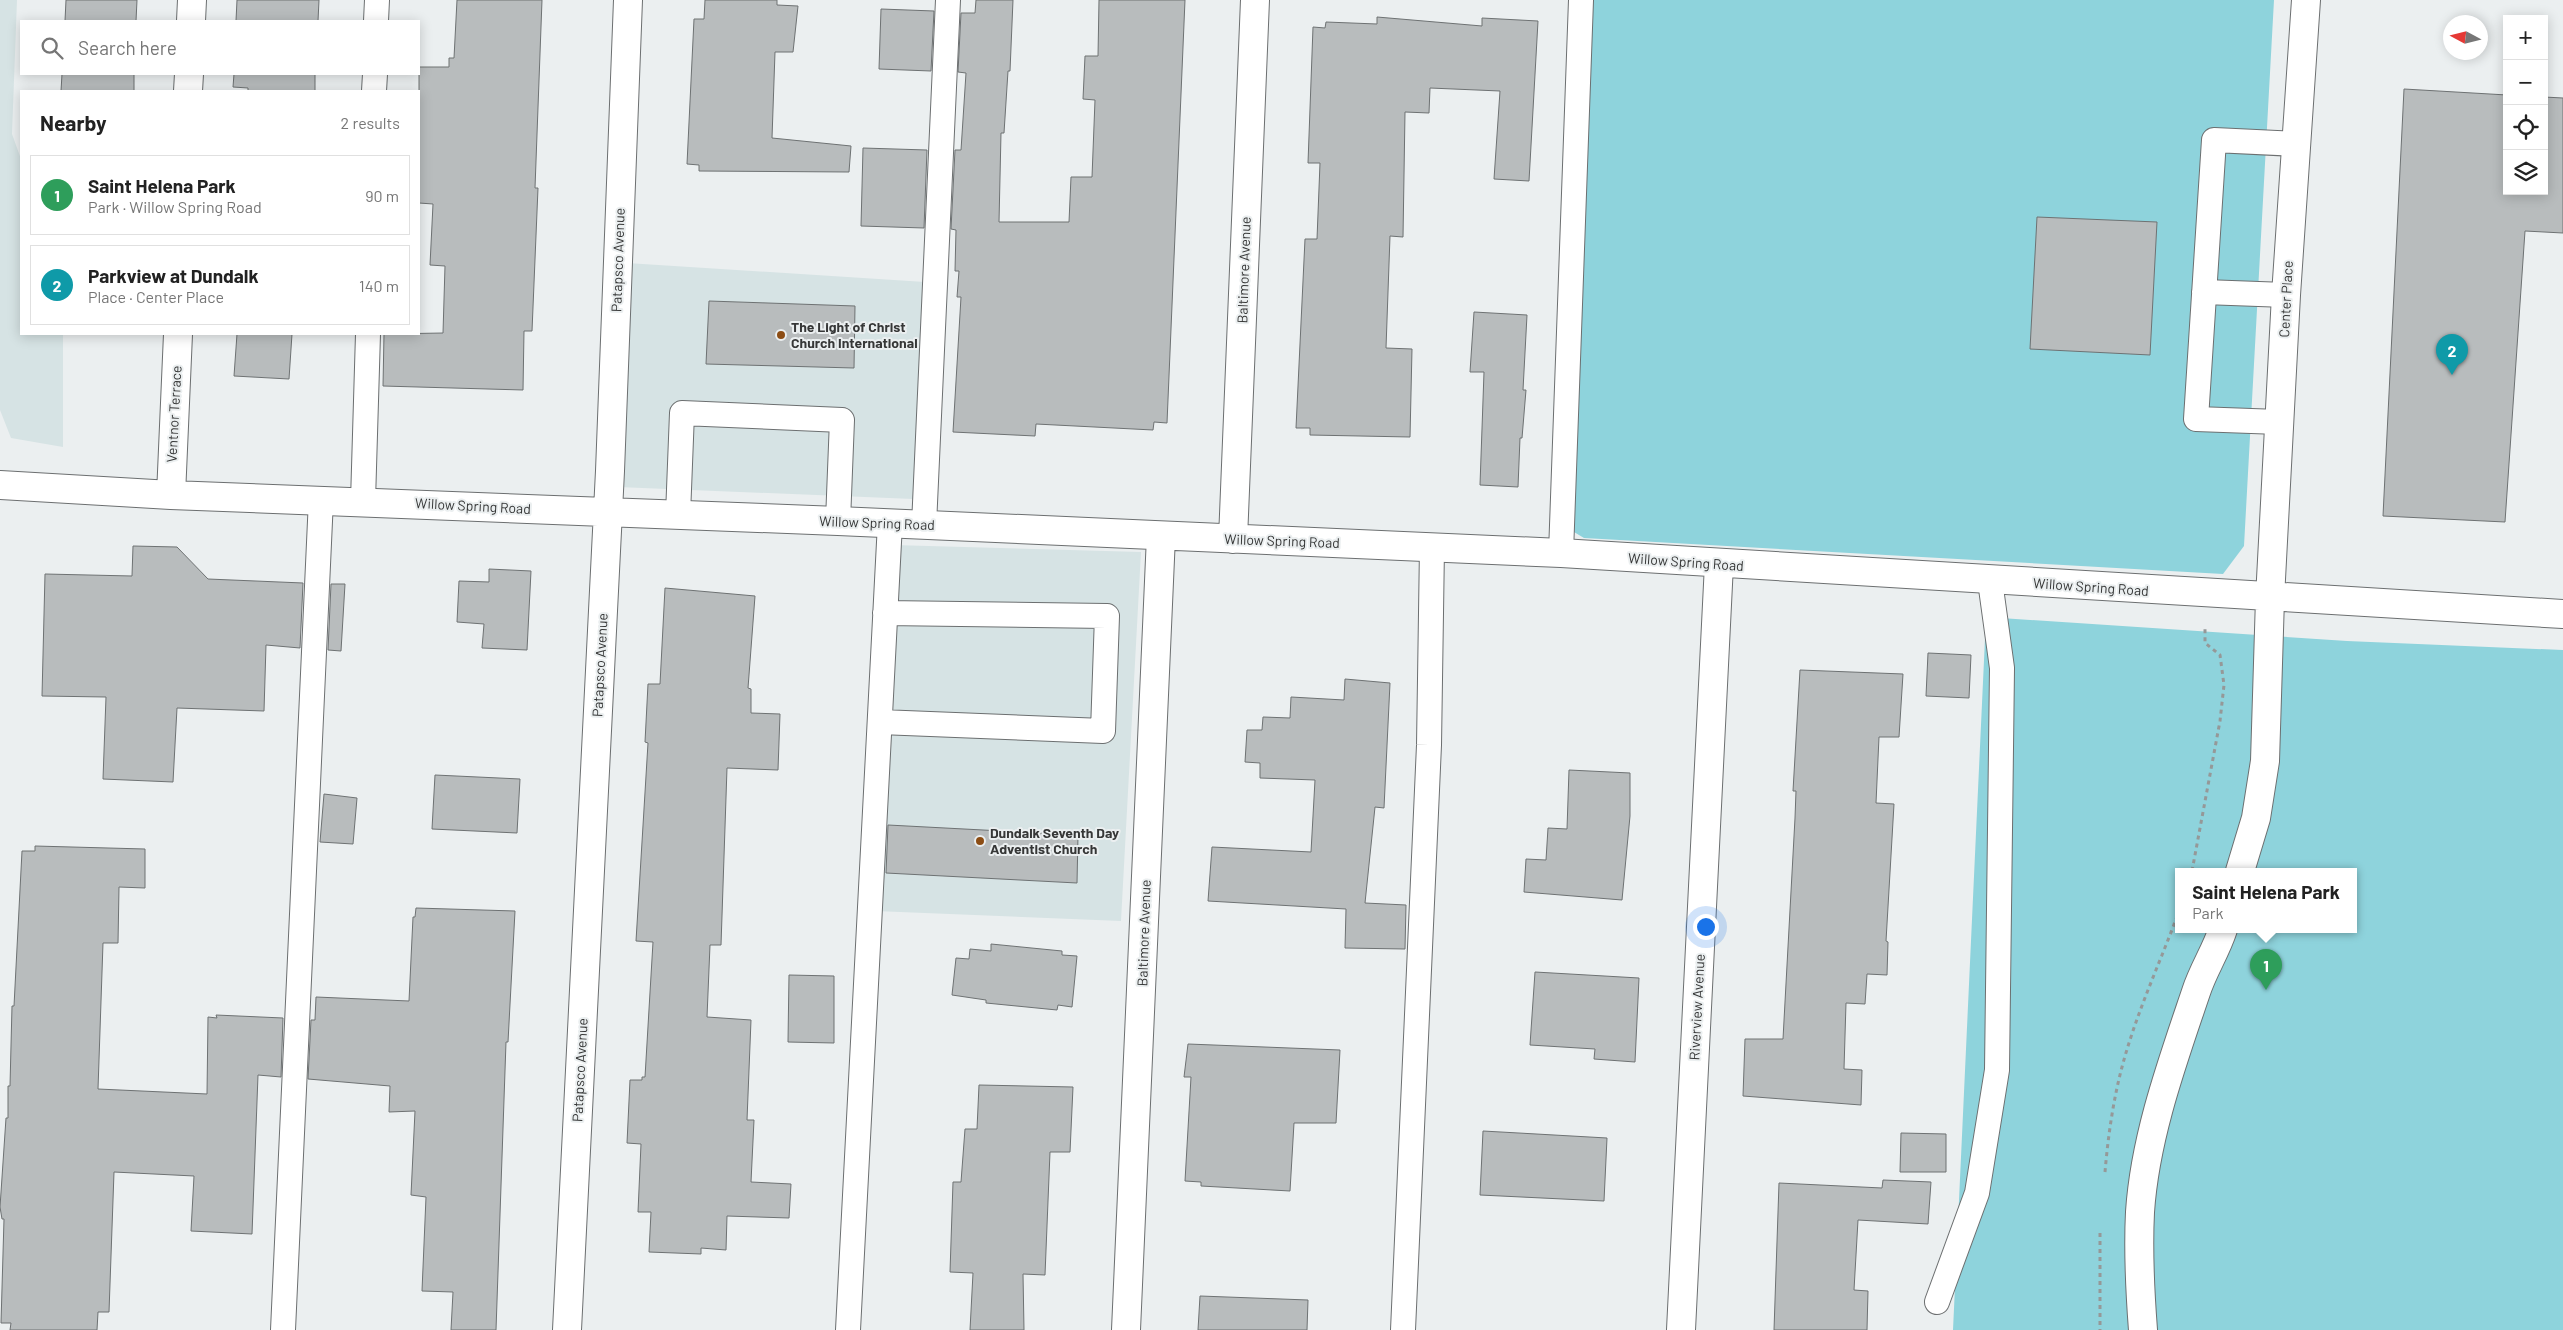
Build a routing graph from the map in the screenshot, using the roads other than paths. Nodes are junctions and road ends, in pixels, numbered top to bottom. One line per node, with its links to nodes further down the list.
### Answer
1 (192, 0): 8 (street)
2 (377, 0): 9 (lane)
3 (628, 0): 24 (street, Patapsco Avenue)
4 (948, 0): 28 (lane)
5 (1255, 0): 30 (street, Baltimore Avenue)
6 (1581, 0): 32 (lane)
7 (2306, 0): 14 (street, Center Place)
8 (191, 20)
9 (376, 20)
10 (189, 75): 12 (street)
11 (375, 75): 13 (lane)
12 (188, 90)
13 (374, 90)
14 (2296, 144): 15 (lane); 16 (street, Center Place)
15 (2204, 292): 16 (lane); 19 (lane)
16 (2286, 295): 19 (street, Center Place)
17 (178, 335): 21 (street, Ventnor Terrace)
18 (368, 335): 23 (lane)
19 (2279, 422): 35 (street, Center Place)
20 (0, 486): 21 (street, Willow Spring Road)
21 (171, 495): 22 (street, Willow Spring Road)
22 (321, 500): 23 (street, Willow Spring Road); 42 (lane)
23 (363, 501): 24 (street, Willow Spring Road)
24 (607, 512): 25 (street, Willow Spring Road); 43 (street, Patapsco Avenue)
25 (678, 515): 26 (street, Willow Spring Road); 26 (lane)
26 (838, 521): 27 (street, Willow Spring Road)
27 (890, 523): 28 (street, Willow Spring Road); 36 (lane)
28 (924, 525): 29 (street, Willow Spring Road)
29 (1161, 536): 30 (street, Willow Spring Road); 45 (street, Baltimore Avenue)
30 (1233, 539): 31 (street, Willow Spring Road)
31 (1432, 547): 32 (street, Willow Spring Road); 46 (lane)
32 (1561, 554): 33 (street, Willow Spring Road)
33 (1720, 564): 34 (street, Willow Spring Road); 47 (street, Riverview Avenue)
34 (1990, 581): 35 (street, Willow Spring Road); 41 (lane)
35 (2270, 598): 37 (street, Willow Spring Road); 39 (street, Center Place)
36 (885, 614): 38 (lane); 38 (lane)
37 (2563, 614)
38 (880, 722): 44 (lane)
39 (2241, 868)
40 (2221, 933): 48 (street)
41 (1937, 1302)
42 (283, 1330)
43 (567, 1330)
44 (848, 1330)
45 (1126, 1330)
46 (1402, 1330)
47 (1681, 1330)
48 (2143, 1330)

